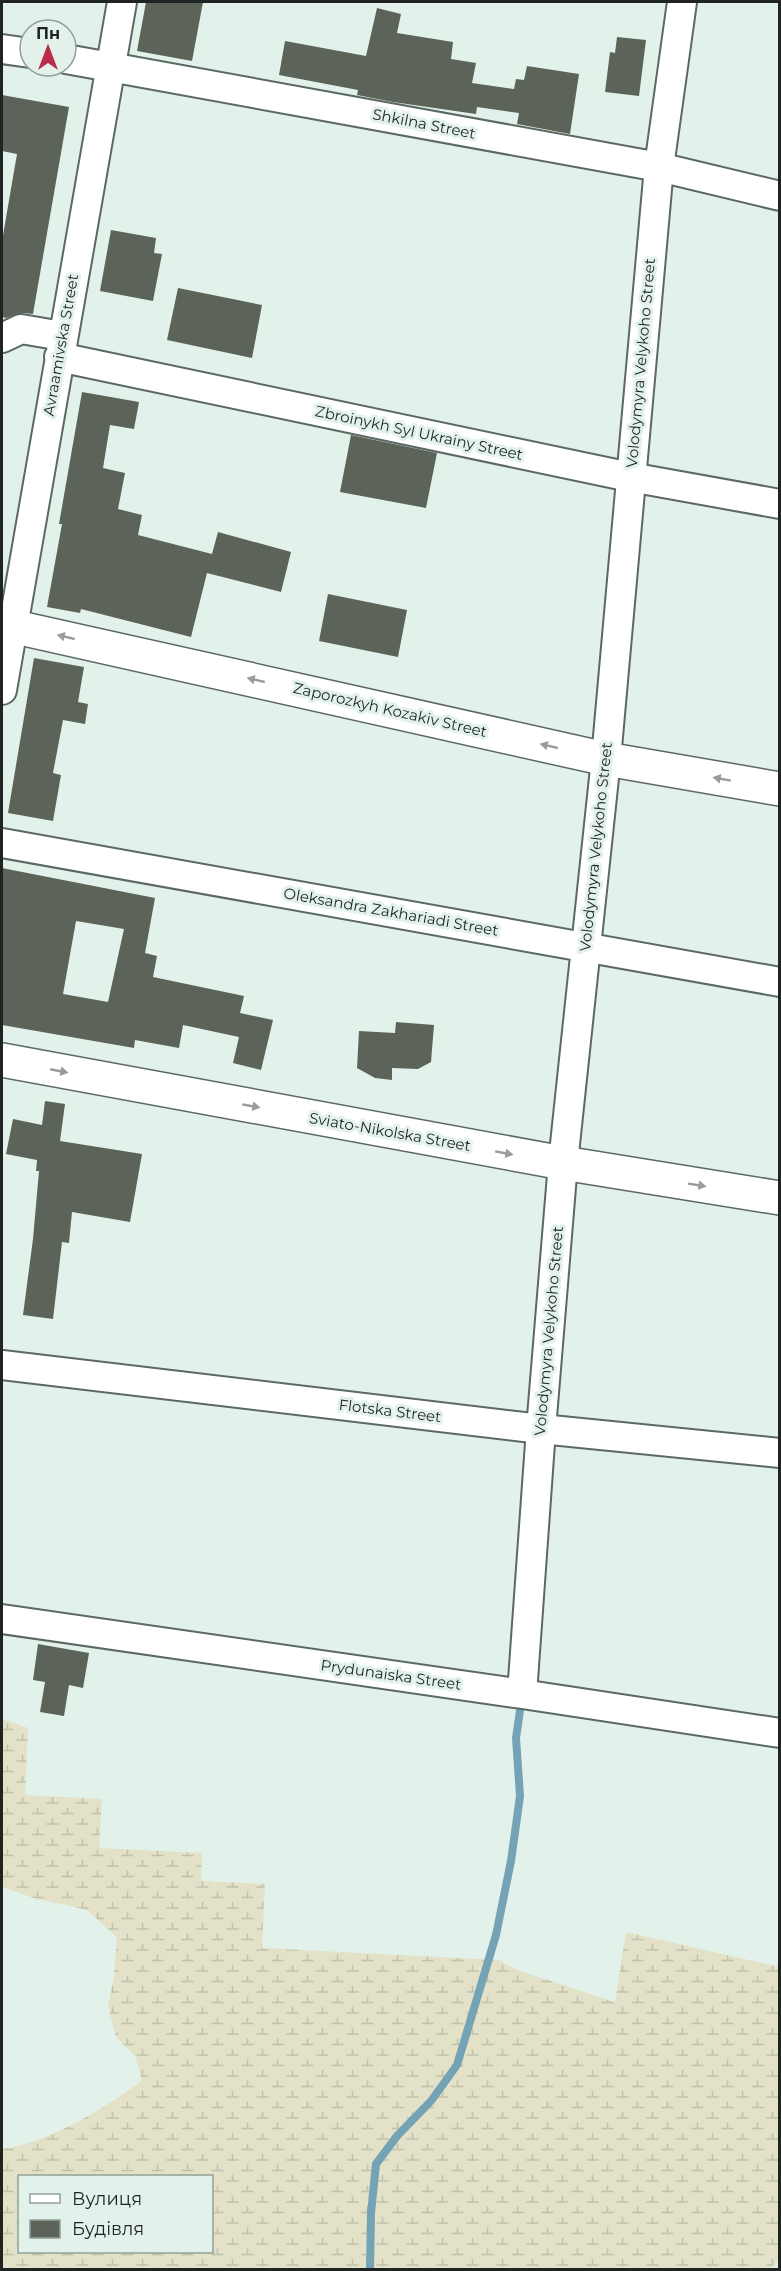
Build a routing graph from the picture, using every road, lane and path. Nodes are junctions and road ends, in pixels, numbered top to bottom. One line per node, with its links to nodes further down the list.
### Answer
1 (122, 2): 6 (street, Avraamivska Street)
2 (682, 2): 7 (street, Volodymyra Velykoho Street)
3 (2, 49): 4 (street)
4 (18, 51)
5 (78, 61): 6 (street, Shkilna Street)
6 (110, 65): 7 (street, Shkilna Street); 10 (street, Avraamivska Street)
7 (659, 167): 8 (street, Shkilna Street); 11 (street, Volodymyra Velykoho Street)
8 (780, 196)
9 (2, 338): 10 (street, Zbroinykh Syl Ukrainy Street)
10 (61, 346): 11 (street, Zbroinykh Syl Ukrainy Street); 13 (street, Avraamivska Street)
11 (630, 477): 12 (street, Zbroinykh Syl Ukrainy Street); 15 (street, Volodymyra Velykoho Street)
12 (780, 504)
13 (7, 625): 14 (street, Avraamivska Street); 15 (main road, Zaporozkyh Kozakiv Street, one-way to 13)
14 (2, 690)
15 (604, 773): 16 (main road, Zaporozkyh Kozakiv Street, one-way to 15); 18 (street, Volodymyra Velykoho Street)
16 (780, 789)
17 (2, 843): 18 (street, Oleksandra Zakhariadi Street)
18 (586, 947): 19 (street, Oleksandra Zakhariadi Street); 21 (street, Volodymyra Velykoho Street)
19 (780, 982)
20 (2, 1060): 21 (main road, Sviato-Nikolska Street, one-way to 21)
21 (563, 1163): 22 (main road, Sviato-Nikolska Street, one-way to 22); 24 (street, Volodymyra Velykoho Street)
22 (780, 1198)
23 (2, 1365): 24 (street, Flotska Street)
24 (541, 1429): 25 (street, Flotska Street); 27 (street, Volodymyra Velykoho Street)
25 (780, 1453)
26 (2, 1619): 27 (street, Prydunaiska Street)
27 (522, 1694): 28 (street, Prydunaiska Street)
28 (780, 1733)

